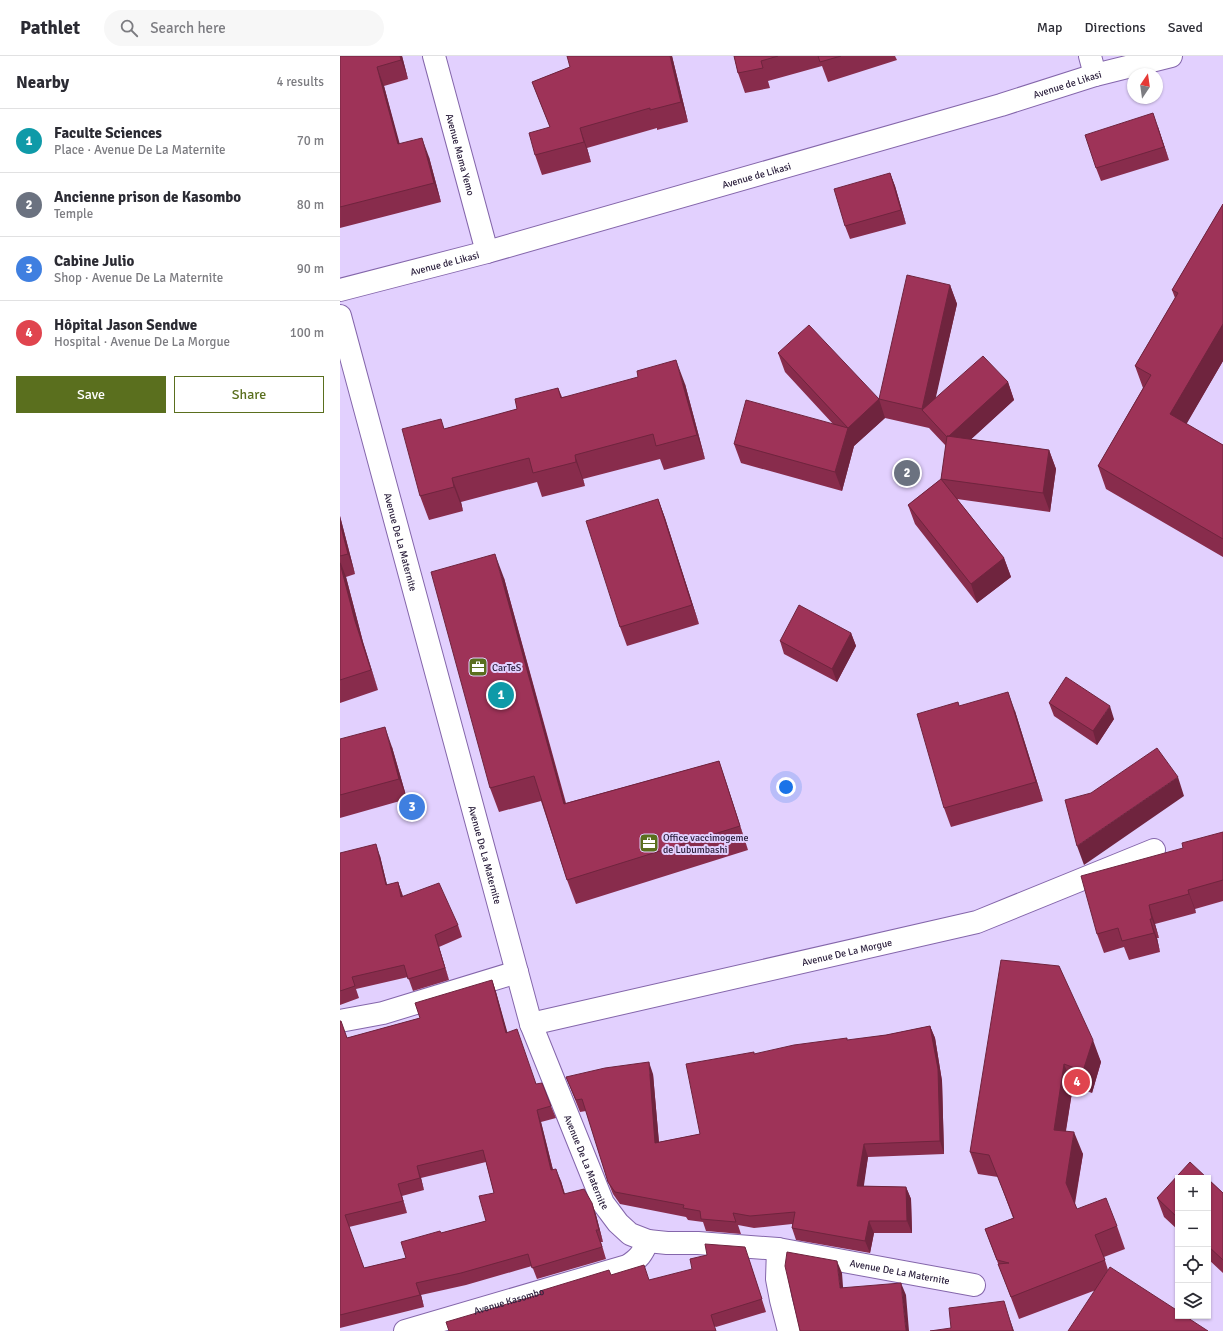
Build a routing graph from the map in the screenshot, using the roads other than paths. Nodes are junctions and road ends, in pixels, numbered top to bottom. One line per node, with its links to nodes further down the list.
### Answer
1 (434, 56): 4 (street, Avenue Mama Yemo)
2 (1171, 56): 3 (street, Avenue de Likasi)
3 (1092, 66): 4 (street, Avenue de Likasi)
4 (487, 252): 5 (street, Avenue de Likasi)
5 (340, 290)
6 (340, 316): 8 (street, Avenue De La Maternite)
7 (1154, 850): 10 (street, Avenue De La Morgue)
8 (517, 972): 9 (street); 10 (street, Avenue De La Maternite)
9 (340, 1021)
10 (531, 1024): 11 (street, Avenue De La Maternite)
11 (648, 1241): 12 (street, Avenue De La Maternite); 14 (street, Avenue Kasombo)
12 (778, 1249): 13 (street, Avenue De La Maternite); 15 (street)
13 (974, 1285)
14 (405, 1331)
15 (789, 1331)

